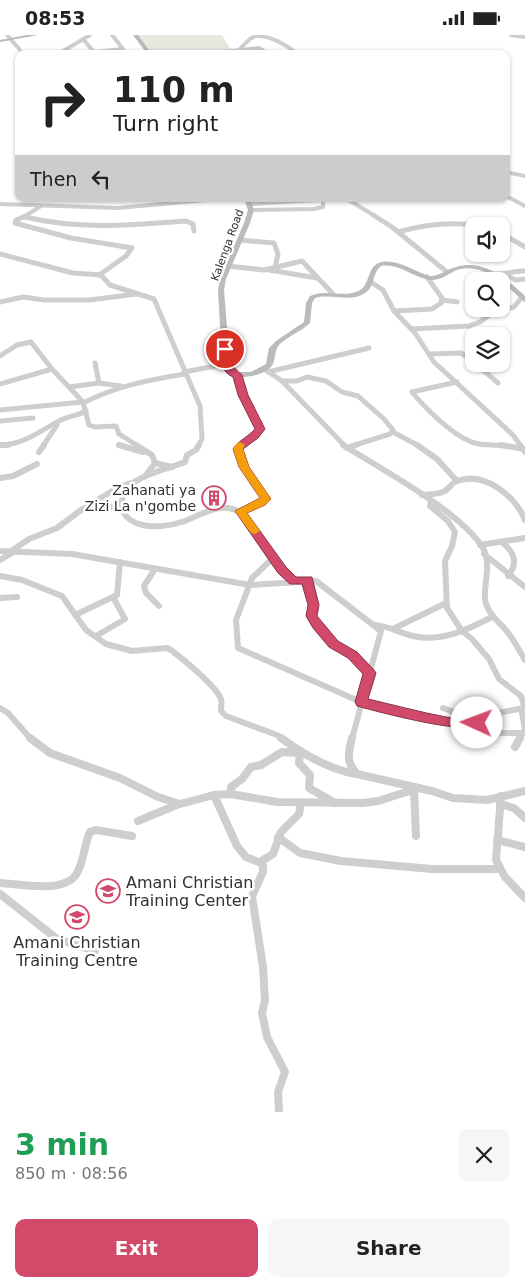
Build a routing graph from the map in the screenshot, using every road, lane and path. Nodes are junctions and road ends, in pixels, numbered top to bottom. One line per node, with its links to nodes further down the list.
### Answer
1 (7, 35): 9 (street)
2 (36, 35): 9 (main road)
3 (90, 35): 8 (street)
4 (112, 35): 15 (street)
5 (135, 35): 16 (main road)
6 (511, 35): 7 (street)
7 (525, 37)
8 (83, 39): 13 (street); 14 (street)
9 (12, 40): 10 (main road); 12 (street)
10 (0, 41)
11 (240, 49): 17 (street); 18 (street)
12 (20, 50)
13 (65, 50)
14 (92, 50)
15 (113, 50)
16 (147, 50)
17 (263, 50)
18 (293, 50)
19 (510, 173): 20 (street)
20 (525, 176)
21 (510, 197): 29 (street)
22 (187, 202): 28 (street)
23 (286, 202): 27 (street)
24 (323, 202): 27 (street)
25 (352, 202): 33 (street)
26 (0, 203): 28 (street)
27 (249, 204): 35 (main road, Kalenga Road)
28 (41, 206): 30 (street)
29 (525, 206)
30 (24, 217): 32 (street); 45 (street)
31 (465, 223): 33 (street)
32 (194, 231)
33 (398, 232): 42 (street)
34 (510, 238): 36 (street)
35 (240, 240): 38 (main road, Kalenga Road); 39 (street)
36 (525, 247)
37 (0, 254): 45 (street)
38 (228, 266): 40 (street); 65 (main road, Kalenga Road)
39 (275, 268): 40 (street); 48 (street)
40 (269, 270): 48 (street)
41 (525, 271): 44 (street)
42 (447, 272): 43 (main road); 46 (main road)
43 (488, 272)
44 (510, 273)
45 (99, 275): 52 (street)
46 (426, 277): 50 (main road); 55 (street)
47 (510, 277): 49 (street)
48 (317, 278): 53 (street)
49 (525, 279)
50 (371, 282): 53 (main road); 58 (street)
51 (510, 285): 54 (main road)
52 (137, 294): 56 (street); 69 (street)
53 (333, 294): 67 (main road)
54 (524, 298): 59 (street)
55 (442, 300): 57 (street); 58 (street)
56 (0, 302)
57 (457, 302)
58 (394, 311): 59 (street)
59 (412, 329): 61 (street)
60 (369, 348): 67 (street)
61 (429, 354): 62 (street); 72 (street)
62 (465, 356)
63 (0, 357): 66 (street)
64 (95, 363): 73 (street)
65 (226, 364): 69 (street); 70 (main road)
66 (52, 369): 75 (street); 77 (street)
67 (266, 370): 70 (main road); 71 (street)
68 (486, 372): 74 (street)
69 (185, 373): 76 (street); 93 (street)
70 (237, 375): 102 (street)
71 (282, 381): 84 (street); 87 (street)
72 (457, 382): 88 (street); 88 (street)
73 (99, 383): 76 (street); 77 (street)
74 (498, 383)
75 (0, 384)
76 (128, 386): 78 (street)
77 (69, 387): 78 (street)
78 (83, 402): 79 (street); 80 (street)
79 (0, 411)
80 (86, 411): 83 (street); 89 (street)
81 (33, 419): 82 (street)
82 (0, 421)
83 (57, 425): 85 (street); 90 (street)
84 (393, 432): 87 (street); 96 (street)
85 (0, 445)
86 (118, 445): 89 (street)
87 (347, 448): 98 (street)
88 (524, 450)
89 (147, 452): 91 (street)
90 (39, 453)
91 (155, 463): 93 (street); 94 (street)
92 (37, 464): 95 (street)
93 (172, 467): 94 (street)
94 (144, 477): 97 (street)
95 (0, 478)
96 (457, 481): 98 (street); 103 (street)
97 (132, 483): 100 (street); 101 (street)
98 (422, 495): 99 (street)
99 (431, 501): 106 (street); 123 (street)
100 (95, 502): 101 (street); 108 (street)
101 (122, 510): 102 (street)
102 (240, 511): 110 (street)
103 (525, 520)
104 (525, 538): 105 (street)
105 (502, 542): 106 (street); 115 (street)
106 (480, 545): 109 (street)
107 (0, 551): 108 (street)
108 (13, 551): 111 (street); 112 (street)
109 (484, 553): 115 (street); 126 (street)
110 (272, 559): 117 (street); 118 (street)
111 (0, 560)
112 (120, 562): 113 (street); 122 (street)
113 (154, 569): 118 (street); 124 (street)
114 (0, 576): 125 (street)
115 (508, 576): 119 (street)
116 (308, 580): 117 (street); 127 (street); 134 (street)
117 (294, 581): 118 (street)
118 (250, 585): 135 (street)
119 (525, 587)
120 (0, 597): 121 (street)
121 (18, 597)
122 (113, 597): 125 (street); 130 (street)
123 (446, 603): 128 (street); 129 (street)
124 (159, 606)
125 (75, 615): 130 (street)
126 (492, 617): 129 (street); 131 (street)
127 (375, 625): 128 (street); 134 (street)
128 (395, 629): 129 (street)
129 (462, 631): 138 (street)
130 (96, 636): 143 (street)
131 (519, 643): 132 (street); 133 (street)
132 (525, 649)
133 (525, 660)
134 (370, 673): 135 (street)
135 (361, 702): 140 (street); 144 (street)
136 (0, 708): 151 (street)
137 (443, 708): 139 (street)
138 (524, 708): 139 (street); 141 (street)
139 (483, 717): 140 (street)
140 (474, 725): 141 (street)
141 (523, 733): 142 (street)
142 (515, 747)
143 (300, 753): 144 (street); 147 (street); 152 (street)
144 (357, 774): 145 (street)
145 (417, 789): 149 (street); 152 (street); 156 (street)
146 (525, 791): 149 (street)
147 (231, 794): 148 (street); 150 (street)
148 (214, 795): 151 (street); 160 (street)
149 (501, 800): 153 (street); 158 (street)
150 (301, 803): 152 (street); 157 (street)
151 (180, 804): 154 (street)
152 (336, 804)
153 (525, 818)
154 (138, 821)
155 (132, 836): 162 (street)
156 (416, 836)
157 (278, 837): 160 (street); 161 (street)
158 (497, 840): 159 (street); 161 (street)
159 (525, 847)
160 (260, 862): 166 (street)
161 (500, 869): 164 (street)
162 (0, 883)
163 (0, 894): 165 (street)
164 (525, 898)
165 (95, 951)
166 (279, 1112)

